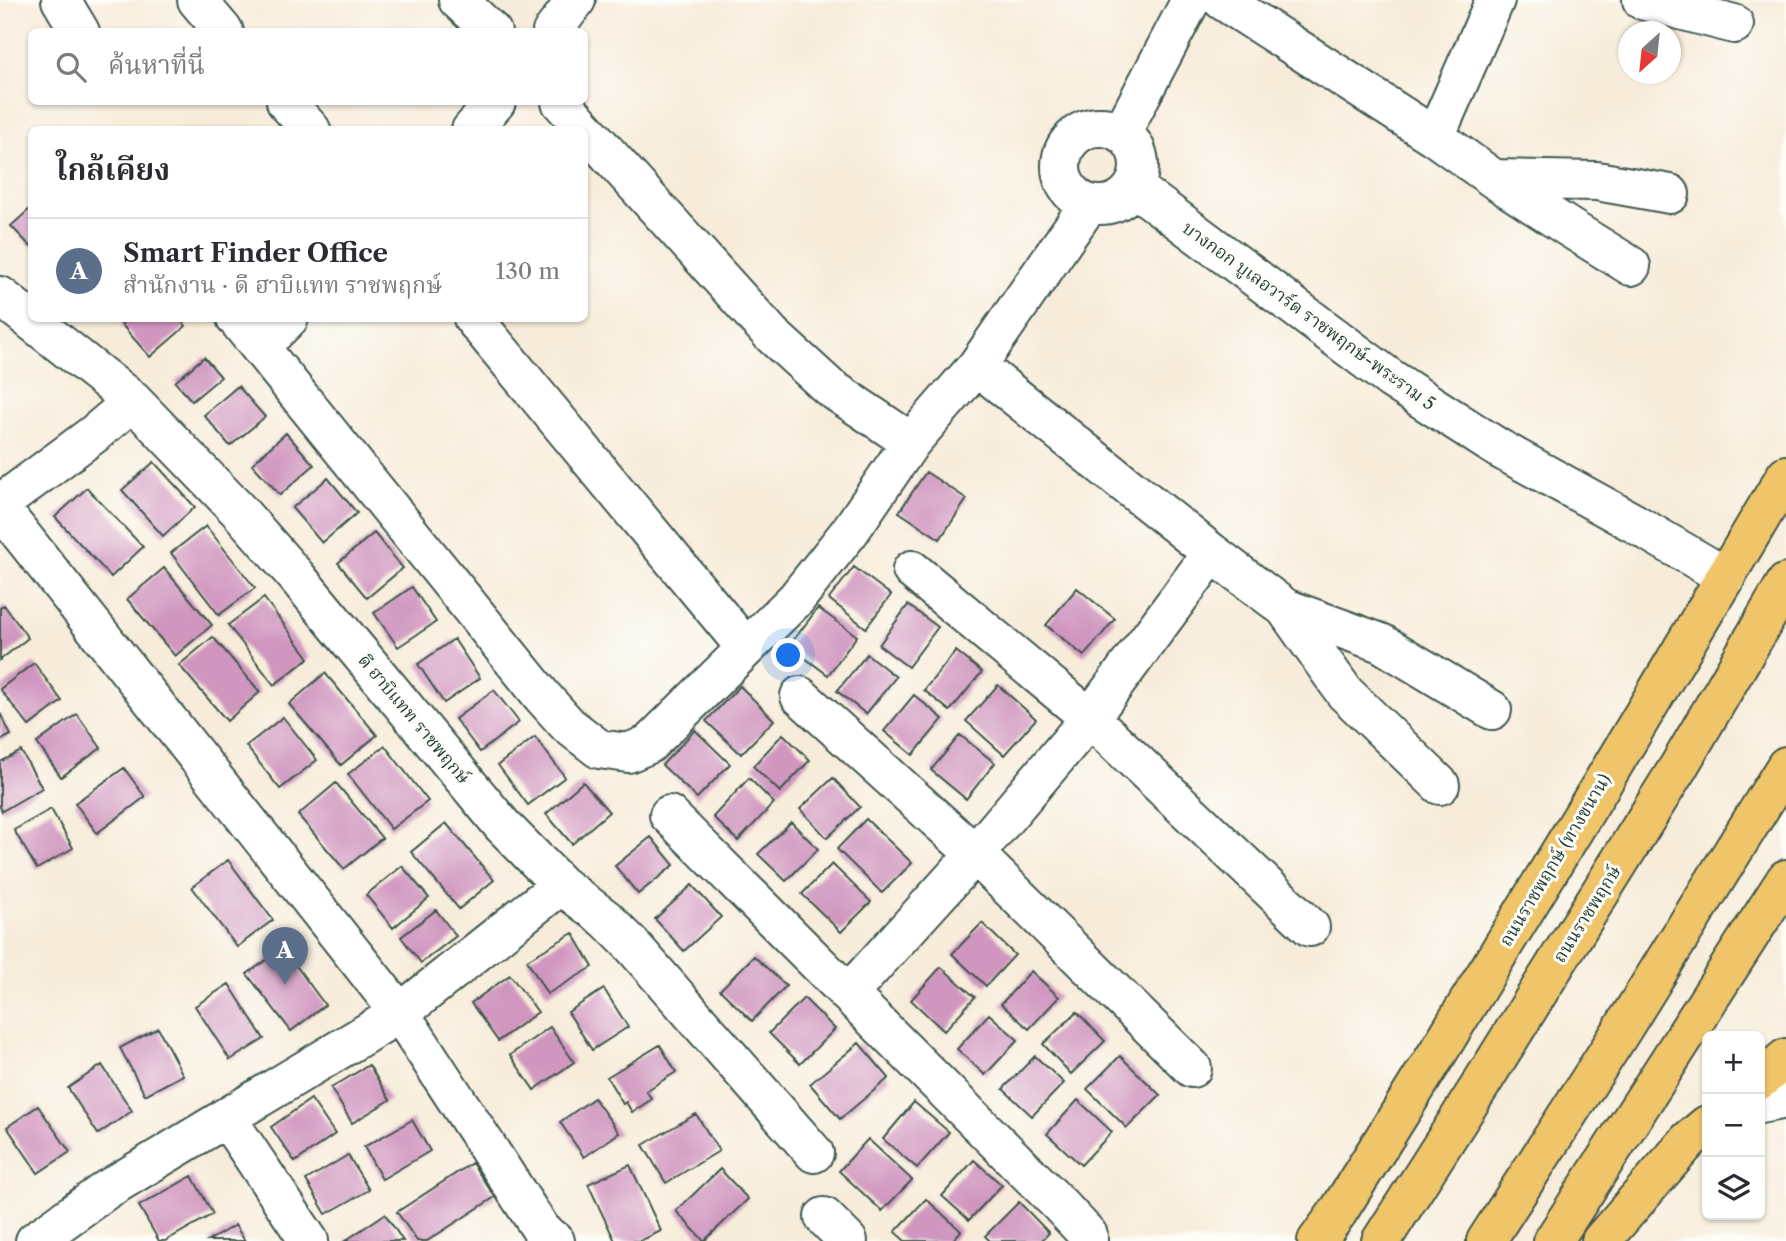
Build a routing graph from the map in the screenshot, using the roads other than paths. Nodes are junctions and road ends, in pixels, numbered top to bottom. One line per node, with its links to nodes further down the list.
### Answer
1 (61, 0): 10 (street)
2 (197, 0): 11 (street)
3 (458, 0): 12 (street)
4 (576, 0): 13 (street)
5 (1191, 0): 21 (street)
6 (1222, 0): 22 (street)
7 (1495, 0): 22 (street)
8 (1642, 0): 9 (street)
9 (1734, 24)
10 (78, 28)
11 (221, 28)
12 (488, 28)
13 (555, 28)
14 (289, 105): 17 (street)
15 (493, 105): 18 (street)
16 (564, 105): 19 (street)
17 (307, 126)
18 (475, 126)
19 (583, 126)
20 (588, 132): 36 (street)
21 (1122, 132): 24 (street); 26 (street)
22 (1435, 137): 23 (street)
23 (1494, 179): 25 (street); 27 (street)
24 (1134, 187): 26 (street); 41 (street, บางกอก บูเลอวาร์ด ราชพฤกษ์-พระราม 5)
25 (1670, 194)
26 (1090, 204): 34 (street)
27 (1631, 266)
28 (0, 296): 29 (street, ดี ฮาบิแทท ราชพฤกษ์)
29 (28, 318)
30 (33, 322): 35 (street, ดี ฮาบิแทท ราชพฤกษ์)
31 (278, 322): 33 (street)
32 (476, 322): 44 (street)
33 (248, 333): 44 (street)
34 (977, 366): 36 (street); 39 (street)
35 (133, 401): 38 (street); 54 (street, ดี ฮาบิแทท ราชพฤกษ์)
36 (911, 442): 44 (street)
37 (1786, 475): 41 (main road, ถนนราชพฤกษ์ (ทางขนาน))
38 (0, 506): 57 (street)
39 (1212, 553): 43 (street); 47 (street)
40 (912, 569): 47 (street)
41 (1726, 577): 58 (main road, ถนนราชพฤกษ์ (ทางขนาน))
42 (1786, 583): 48 (main road, ถนนราชพฤกษ์)
43 (1285, 608): 46 (street); 50 (street)
44 (746, 648)
45 (800, 696): 52 (street)
46 (1492, 710)
47 (1090, 718): 52 (street); 55 (street)
48 (1679, 766): 58 (main road); 74 (main road, ถนนราชพฤกษ์)
49 (1786, 766): 75 (main road)
50 (1440, 785)
51 (668, 815): 56 (street)
52 (975, 854): 56 (street); 60 (street)
53 (1786, 879): 76 (main road)
54 (561, 885): 57 (street); 68 (street, ดี ฮาบิแทท ราชพฤกษ์)
55 (1310, 927)
56 (849, 993): 72 (street)
57 (400, 1013): 66 (street); 69 (street)
58 (1440, 1049): 73 (main road, ถนนราชพฤกษ์ (ทางขนาน))
59 (1786, 1058): 61 (main road)
60 (1192, 1068)
61 (1765, 1076)
62 (1786, 1083): 63 (main road)
63 (1765, 1095)
64 (1786, 1099): 65 (street)
65 (1765, 1103)
66 (226, 1117): 70 (street); 71 (street)
67 (1701, 1131): 77 (main road)
68 (814, 1153)
69 (547, 1238)
70 (35, 1241)
71 (309, 1241)
72 (1088, 1241)
73 (1317, 1241)
74 (1381, 1241)
75 (1486, 1241)
76 (1553, 1241)
77 (1601, 1241)

